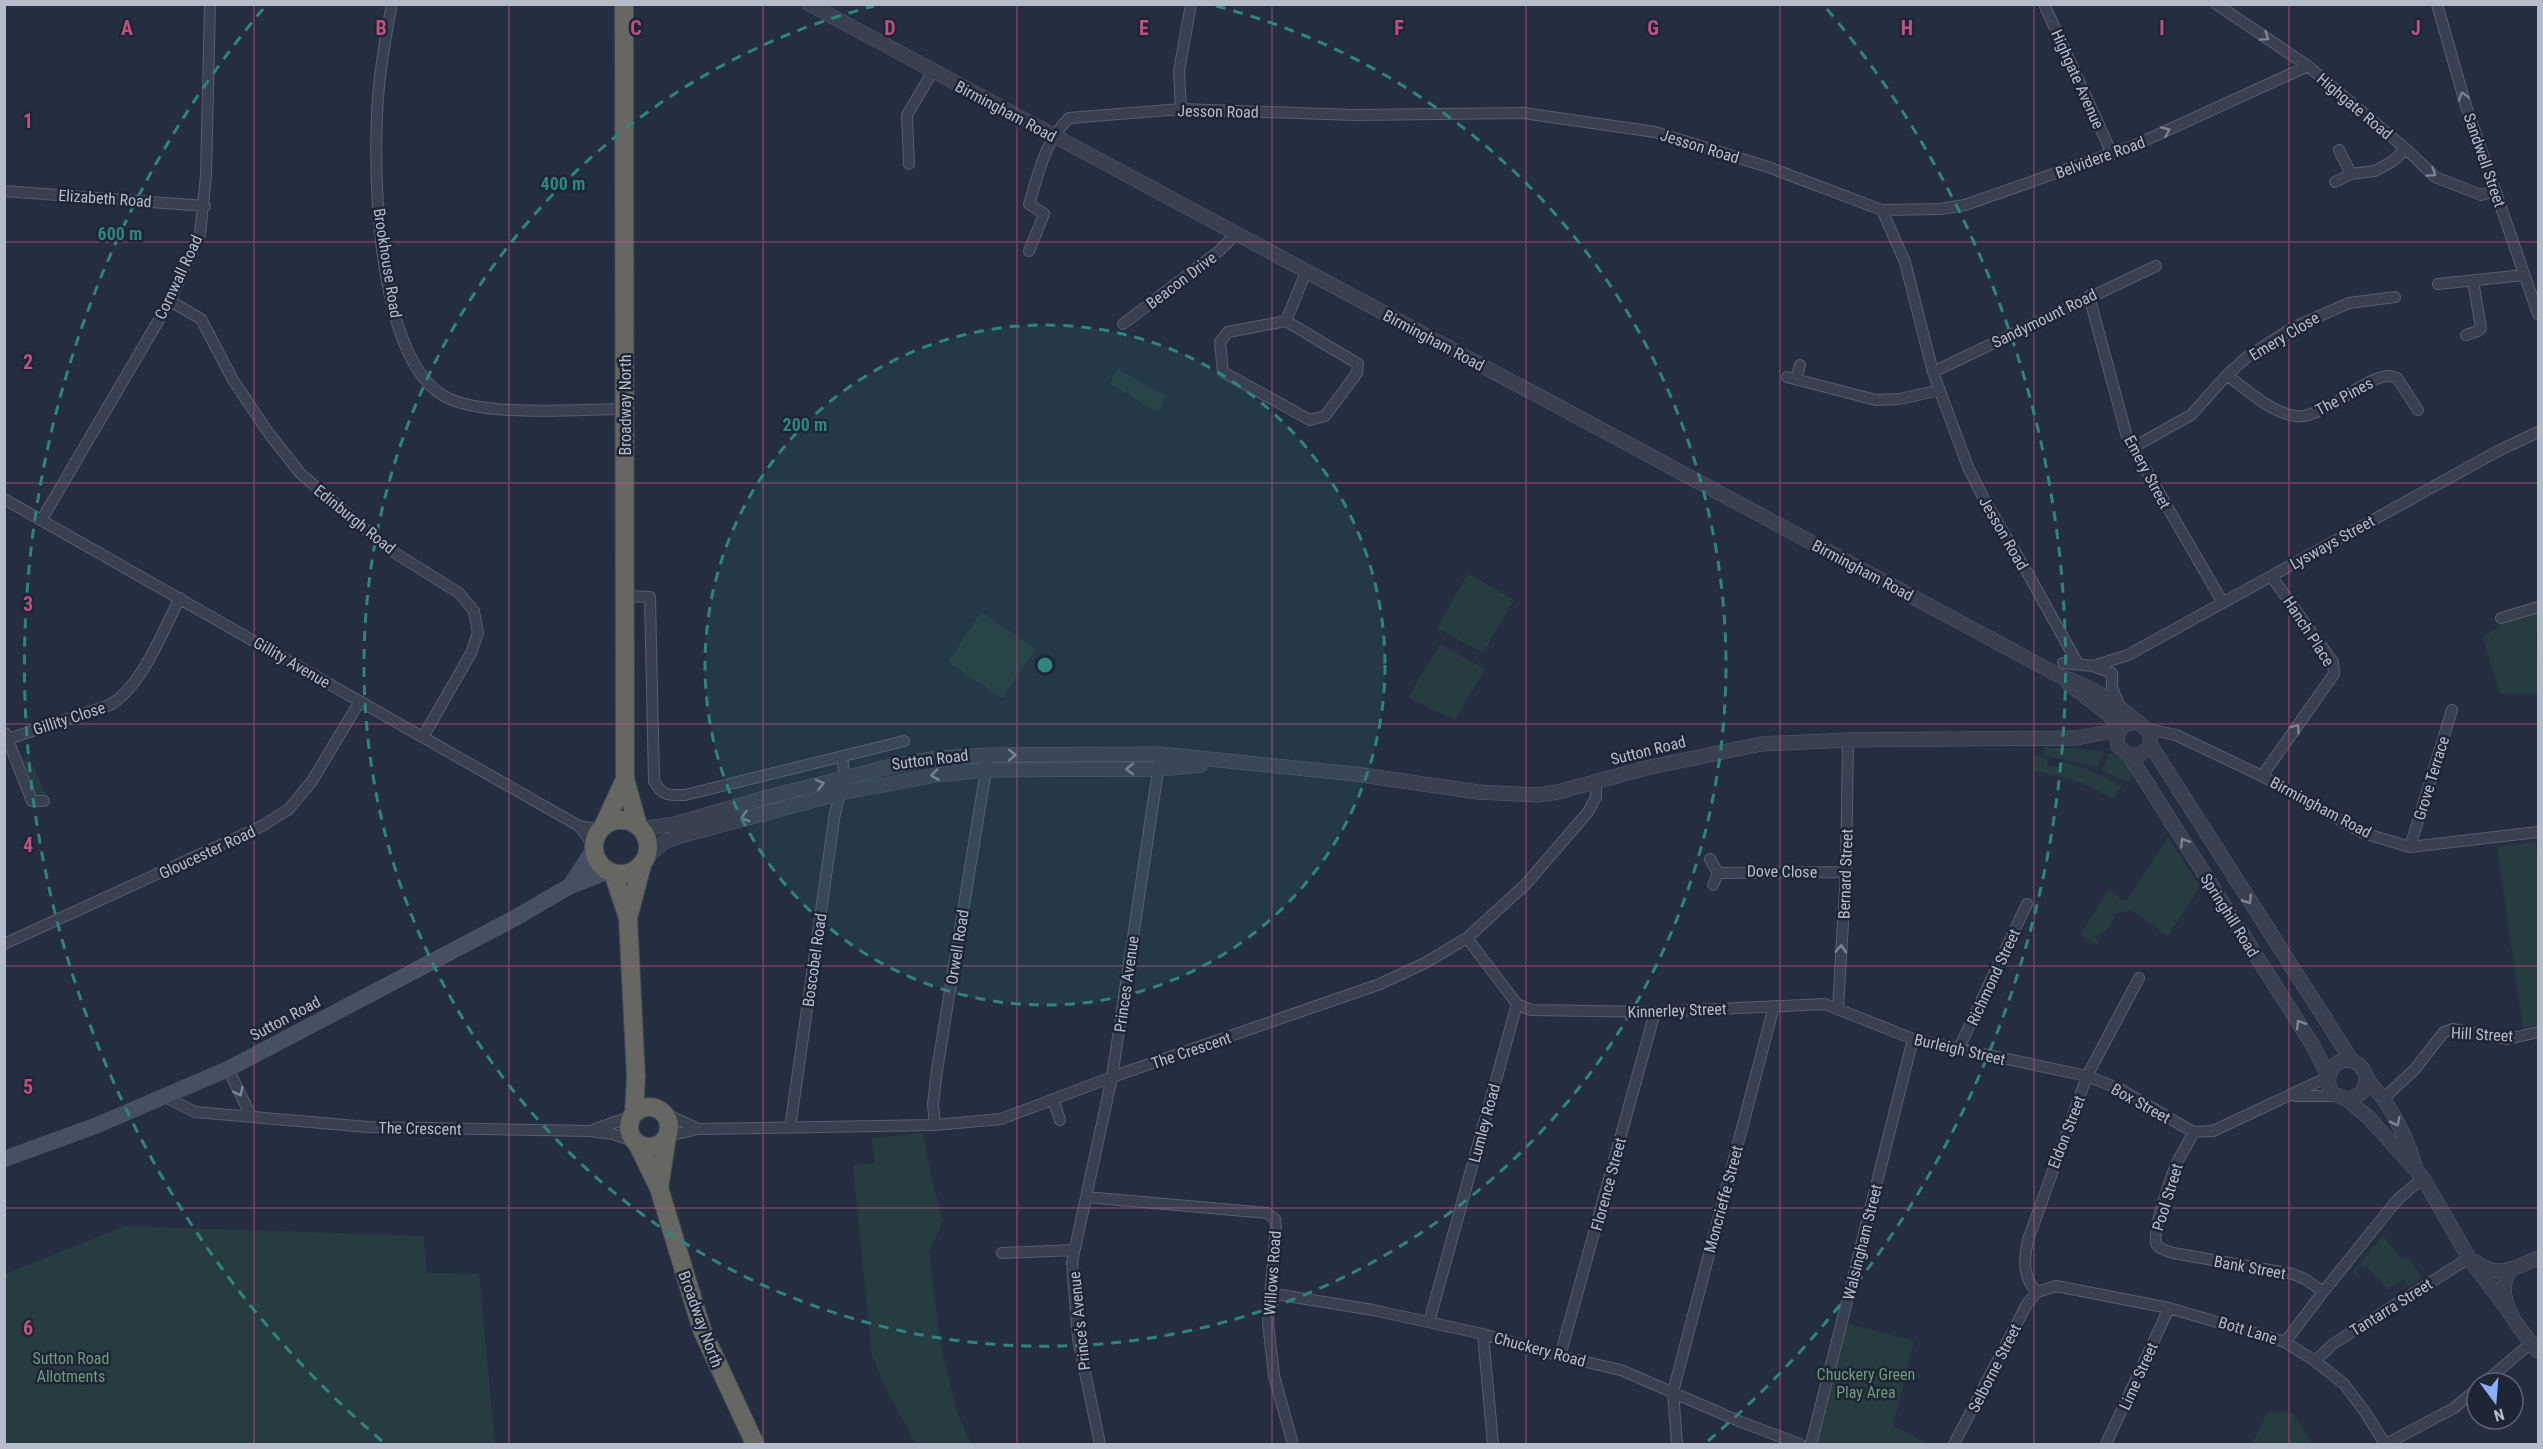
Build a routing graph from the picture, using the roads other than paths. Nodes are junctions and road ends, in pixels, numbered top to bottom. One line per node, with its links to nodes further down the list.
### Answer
1 (210, 4): 23 (street, Cornwall Road)
2 (392, 4): 44 (street, Brookhouse Road)
3 (624, 4): 10 (highway, Broadway North)
4 (632, 4): 10 (highway, Broadway North)
5 (809, 4): 12 (street, Birmingham Road)
6 (1191, 4): 13 (street)
7 (2044, 4): 17 (street, Highgate Avenue)
8 (2216, 4): 11 (street, Highgate Road, one-way to 11)
9 (2436, 4): 22 (street, Sandwell Street, one-way to 9)
10 (625, 30): 44 (highway, Broadway North)
11 (2308, 66): 15 (street, Highgate Road); 17 (street, Belvidere Road, one-way to 11)
12 (933, 71): 14 (street, Birmingham Road); 18 (street)
13 (1181, 109): 14 (street, Jesson Road); 24 (street, Jesson Road)
14 (1053, 136): 25 (street, Birmingham Road); 26 (street)
15 (2406, 149): 19 (street); 22 (street, Highgate Road, one-way to 22)
16 (2339, 150): 19 (street)
17 (2112, 154): 24 (street, Belvidere Road)
18 (909, 164)
19 (2351, 174): 20 (street)
20 (2335, 182)
21 (4, 191): 23 (street, Elizabeth Road)
22 (2495, 191): 29 (street, Sandwell Street)
23 (205, 206): 35 (street, Cornwall Road)
24 (1882, 210): 41 (street, Jesson Road)
25 (1236, 234): 28 (street, Birmingham Road); 38 (street, Beacon Drive)
26 (1029, 250)
27 (2156, 266): 33 (street, Sandymount Road)
28 (1306, 272): 37 (street); 60 (street, Birmingham Road)
29 (2524, 275): 30 (street); 32 (street, Sandwell Street)
30 (2473, 281): 31 (street); 39 (street)
31 (2438, 284)
32 (2534, 287): 36 (street, Sandwell Street)
33 (2089, 296): 41 (street, Sandymount Road); 47 (street, Emery Street)
34 (2395, 297): 42 (street, Emery Close)
35 (170, 301): 49 (street, Cornwall Road); 68 (street, Edinburgh Road)
36 (2538, 314)
37 (1286, 321): 37 (street)
38 (1123, 324)
39 (2466, 335)
40 (1800, 365): 43 (street)
41 (1933, 372): 43 (street, Jesson Road)
42 (2227, 375): 45 (street, The Pines); 47 (street, Emery Close)
43 (1940, 390): 56 (street, Jesson Road)
44 (625, 409): 51 (highway, Broadway North)
45 (2418, 410)
46 (2538, 432): 50 (street, Lysways Street)
47 (2132, 448): 53 (street, Emery Street)
48 (4, 499): 49 (street, Gillity Avenue)
49 (42, 519): 52 (street, Gillity Avenue)
50 (2271, 576): 53 (street, Lysways Street); 80 (street, Hanch Place, one-way to 50)
51 (625, 596): 76 (street); 82 (highway, Broadway North)
52 (180, 598): 62 (street, Gillity Avenue); 67 (street, Gillity Close)
53 (2223, 603): 57 (street, Lysways Street)
54 (2538, 607): 55 (street)
55 (2501, 618)
56 (2063, 637): 58 (street, Jesson Road); 60 (street, Jesson Road)
57 (2128, 655): 59 (street, Lysways Street); 61 (street, Lysways Street)
58 (2078, 664): 59 (street, Lysways Street); 60 (street, Lysways Street)
59 (2093, 666): 61 (street, Lysways Street)
60 (2061, 669): 63 (street, Birmingham Road); 66 (street, Birmingham Road)
61 (2112, 673): 63 (street)
62 (360, 701): 68 (street, Gillity Avenue); 101 (street, Gloucester Road)
63 (2119, 705): 65 (street, Birmingham Road)
64 (2452, 710): 90 (street, Grove Terrace)
65 (2143, 726): 66 (street); 72 (street); 80 (street, Birmingham Road)
66 (2120, 729): 69 (street, Sutton Road); 73 (street)
67 (6, 735): 85 (street)
68 (423, 737): 86 (street, Gillity Avenue)
69 (2076, 738): 70 (street, Sutton Road); 73 (street, Sutton Road)
70 (1848, 740): 83 (street, Sutton Road); 94 (street, Bernard Street)
71 (904, 741): 76 (street)
72 (2150, 744): 73 (street); 110 (street, Springhill Road, one-way to 110)
73 (2124, 751): 113 (street, Springhill Road, one-way to 73)
74 (1160, 754): 75 (street, Sutton Road, one-way to 74); 77 (street, Sutton Road); 78 (street, Princes Avenue)
75 (988, 755): 79 (street, Orwell Road); 81 (street, Sutton Road)
76 (842, 757): 81 (street)
77 (1230, 763): 78 (street, Sutton Road); 83 (street, Sutton Road)
78 (1158, 769): 79 (street, Sutton Road, one-way to 79); 115 (street, Princes Avenue)
79 (986, 770): 84 (street, Sutton Road, one-way to 84); 126 (street, Orwell Road)
80 (2262, 776): 90 (street, Birmingham Road)
81 (845, 777): 84 (street, Boscobel Road); 87 (street, Sutton Road, one-way to 81)
82 (625, 779): 87 (highway, Broadway North); 89 (highway, Broadway North)
83 (1596, 782): 100 (street, The Crescent)
84 (841, 793): 92 (street, Sutton Road, one-way to 92); 127 (street, Boscobel Road)
85 (44, 801)
86 (579, 826): 89 (street, Gillity Avenue); 89 (street, Gillity Avenue)
87 (640, 828): 89 (highway); 92 (highway)
88 (2538, 832): 90 (street, Birmingham Road)
89 (598, 838): 93 (highway); 97 (main road, Sutton Road)
90 (2410, 847)
91 (1710, 860): 95 (street)
92 (644, 861): 93 (highway); 99 (highway)
93 (611, 872): 97 (main road, Sutton Road); 99 (highway)
94 (1846, 872): 95 (street, Dove Close); 105 (street, Bernard Street, one-way to 94)
95 (1718, 873): 96 (street)
96 (1713, 885)
97 (570, 886): 111 (main road, Sutton Road)
98 (2027, 904): 109 (street, Richmond Street)
99 (628, 918): 114 (highway)
100 (1467, 938): 103 (street); 115 (street, The Crescent)
101 (4, 944)
102 (2139, 978): 112 (street, Eldon Street)
103 (1516, 1004): 106 (street, Kinnerley Street); 148 (street, Lumley Road)
104 (1774, 1006): 105 (street, Kinnerley Street); 106 (street, Kinnerley Street); 155 (street, Moncrieffe Street)
105 (1838, 1008): 108 (street, Burleigh Street)
106 (1655, 1012): 152 (street, Florence Street)
107 (2538, 1032): 121 (street, Hill Street)
108 (1912, 1039): 109 (street, Burleigh Street); 163 (street, Walsingham Street)
109 (1958, 1050): 112 (street, Burleigh Street)
110 (2352, 1061): 113 (street); 116 (street)
111 (228, 1069): 118 (main road, Sutton Road); 124 (street, one-way to 124)
112 (2087, 1076): 130 (street, Box Street); 143 (street, Eldon Street)
113 (2328, 1076): 117 (street); 119 (street)
114 (636, 1077): 122 (highway); 123 (highway)
115 (1112, 1077): 120 (street, The Crescent); 136 (street, Princes Avenue)
116 (2367, 1078): 119 (street); 121 (street)
117 (2291, 1096): 119 (street); 130 (street)
118 (165, 1097): 124 (street, The Crescent); 133 (main road, Sutton Road)
119 (2342, 1098): 134 (street)
120 (1053, 1099): 125 (street); 126 (street, The Crescent)
121 (2383, 1099): 134 (street, one-way to 134)
122 (659, 1110): 123 (highway); 128 (street, The Crescent); 131 (highway)
123 (633, 1115): 129 (street, The Crescent); 132 (highway)
124 (251, 1116): 129 (street, The Crescent)
125 (1060, 1120)
126 (935, 1125): 127 (street, The Crescent)
127 (790, 1128): 128 (street, The Crescent)
128 (698, 1129): 131 (street, The Crescent)
129 (590, 1131): 132 (street, The Crescent)
130 (2193, 1132): 139 (street, Pool Street)
131 (667, 1136): 132 (highway); 135 (highway, Broadway North)
132 (637, 1142): 135 (highway, Broadway North)
133 (4, 1159)
134 (2420, 1174): 140 (street); 144 (street, Bott Lane)
135 (659, 1188): 157 (highway, Broadway North)
136 (1086, 1197): 137 (street, Prince's Avenue); 145 (street, Willows Road)
137 (1074, 1250): 138 (street); 158 (street, Prince's Avenue)
138 (1002, 1253)
139 (2173, 1253): 144 (street, Bank Street)
140 (2469, 1258): 142 (street); 147 (street); 153 (street, Tantarra Street)
141 (2538, 1258): 142 (street)
142 (2509, 1272): 147 (street)
143 (2037, 1292): 146 (street, Bott Lane); 164 (street, Selborne Street)
144 (2323, 1292): 150 (street, Bott Lane)
145 (1269, 1293): 148 (street, Chuckery Road); 159 (street, Willows Road)
146 (2169, 1308): 150 (street, Bott Lane); 165 (street, Lime Street)
147 (2513, 1317): 151 (street)
148 (1429, 1322): 149 (street, Chuckery Road)
149 (1483, 1334): 152 (street, Chuckery Road); 160 (street)
150 (2285, 1342): 153 (street)
151 (2535, 1347): 154 (street)
152 (1560, 1356): 155 (street, Chuckery Road)
153 (2315, 1360): 166 (street)
154 (2501, 1371)
155 (1673, 1392): 161 (street, Moncrieffe Street); 162 (street, Chuckery Road)
156 (2465, 1399): 166 (street)
157 (755, 1444)
158 (1100, 1444)
159 (1293, 1444)
160 (1492, 1444)
161 (1677, 1444)
162 (1800, 1444)
163 (1811, 1444)
164 (1954, 1444)
165 (2106, 1444)
166 (2385, 1444)

